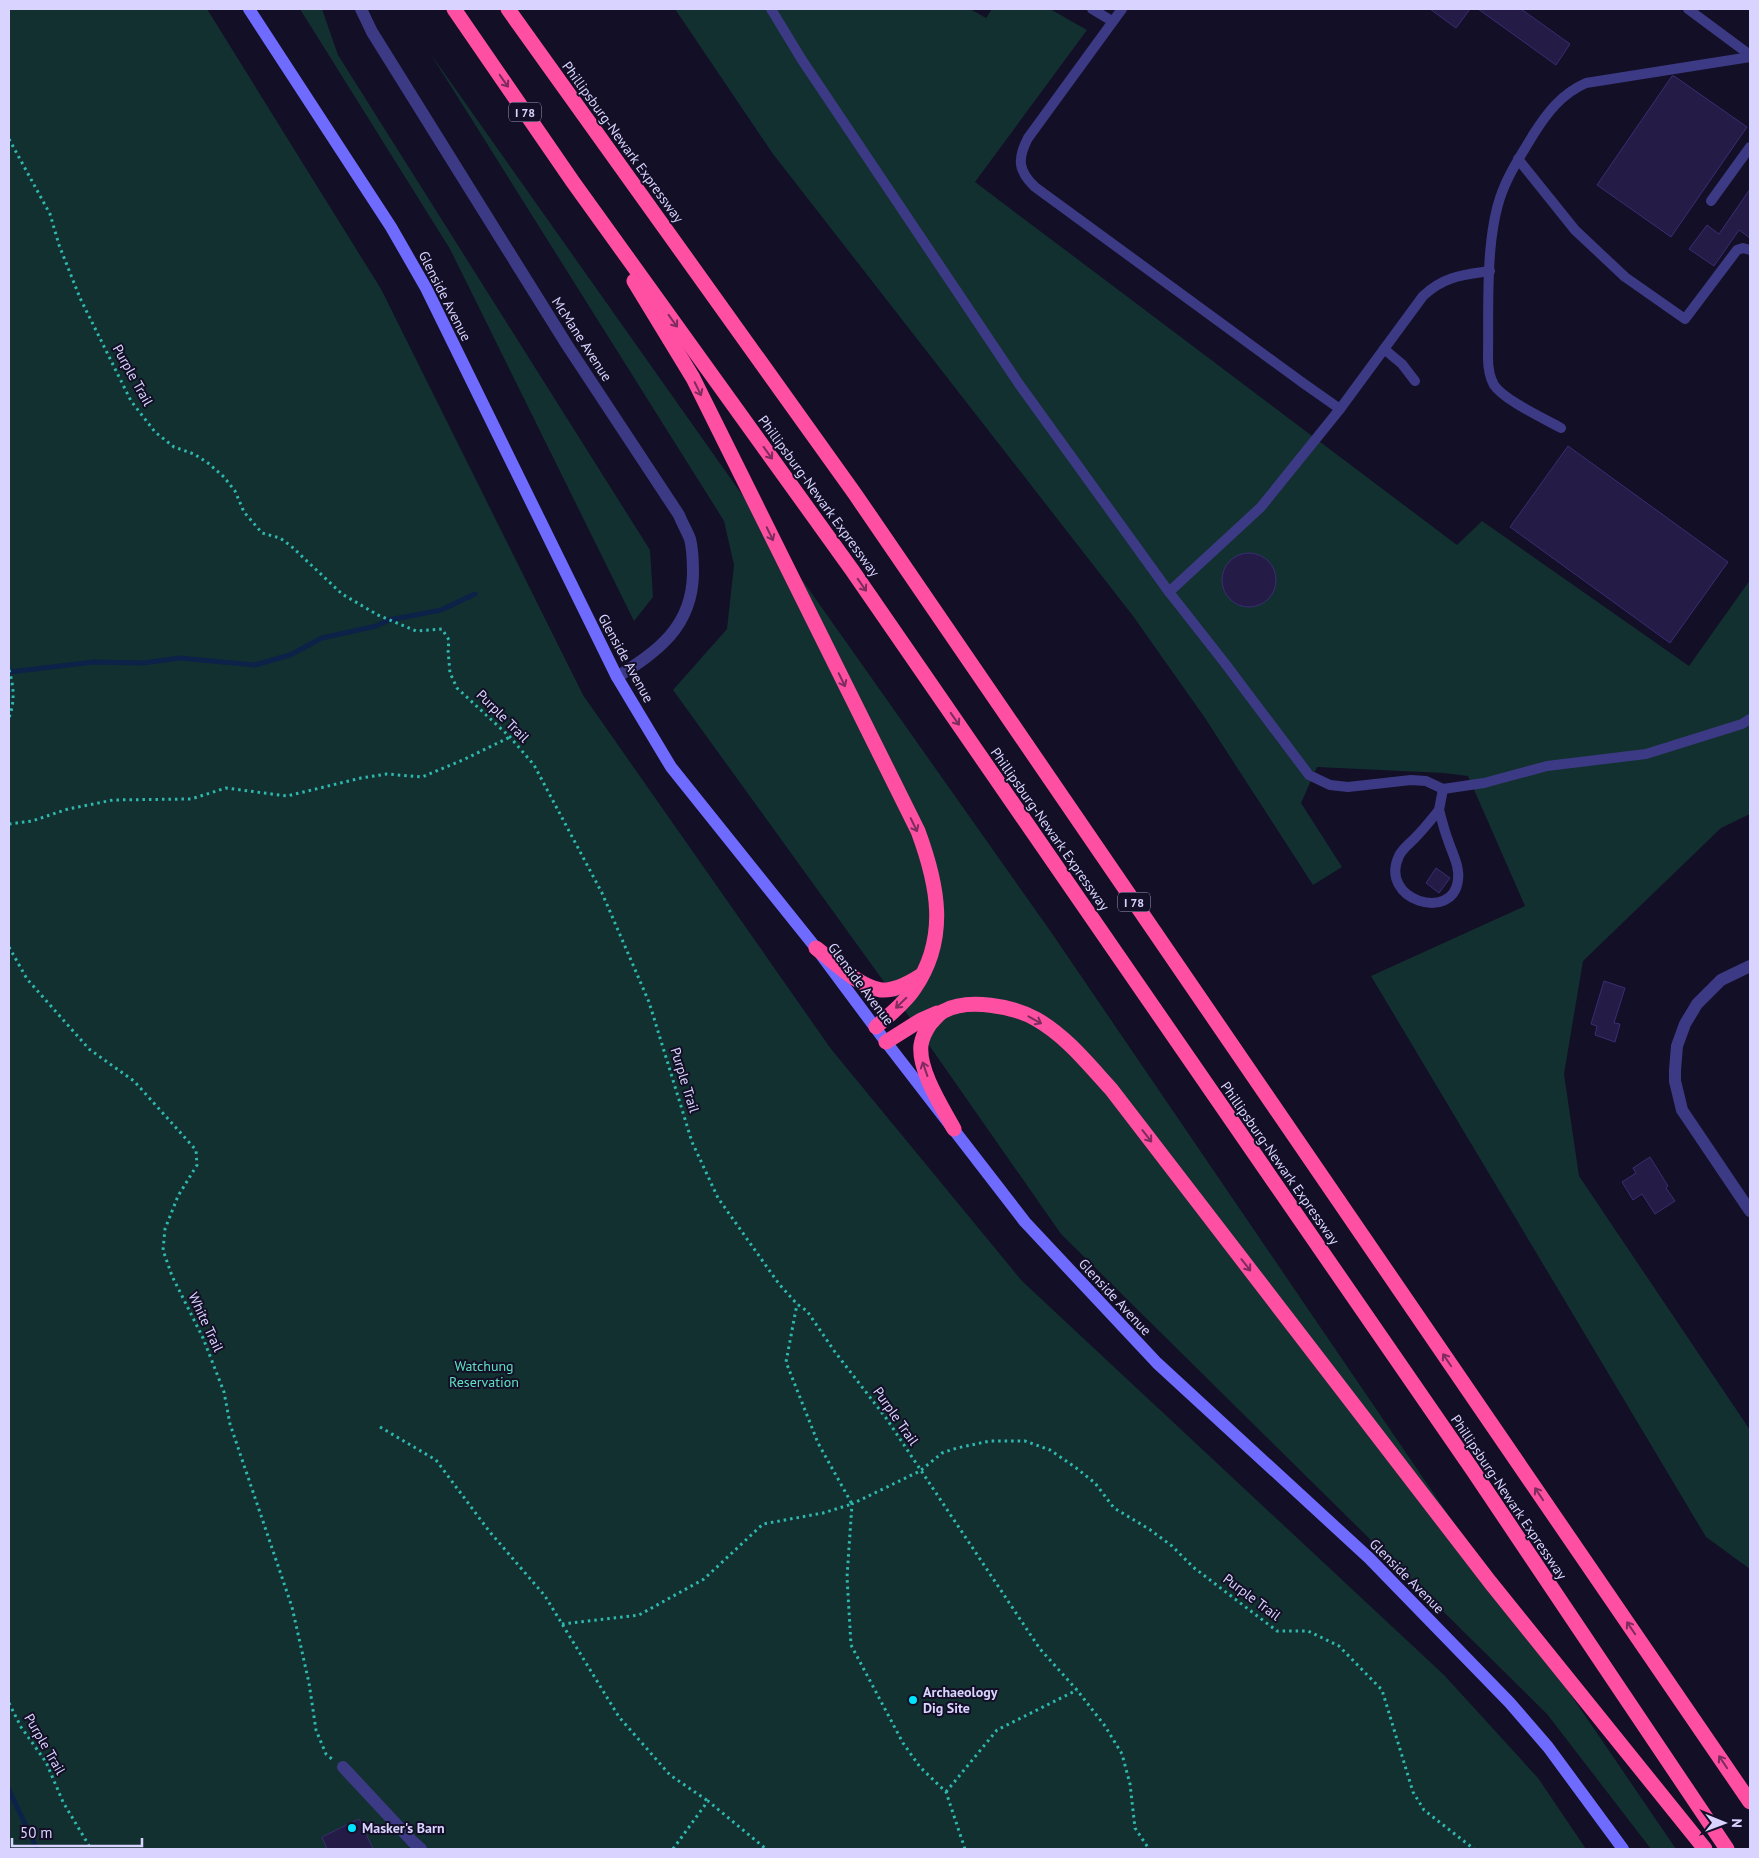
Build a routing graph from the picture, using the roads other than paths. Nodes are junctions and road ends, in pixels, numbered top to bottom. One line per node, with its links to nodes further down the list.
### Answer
1 (249, 9): 22 (main road, Glenside Avenue)
2 (361, 9): 22 (street, McMane Avenue)
3 (454, 9): 13 (highway, Phillipsburg-Newark Expressway / I 78, one-way to 13)
4 (508, 9): 35 (highway, Phillipsburg-Newark Expressway / I 78, one-way to 4)
5 (771, 9): 21 (lane)
6 (1092, 9): 9 (lane)
7 (1122, 9): 9 (lane)
8 (1688, 9): 10 (lane)
9 (1112, 22): 19 (lane)
10 (1750, 56): 12 (lane)
11 (1750, 147): 14 (lane)
12 (1518, 159): 15 (lane); 16 (lane)
13 (573, 182): 28 (highway, one-way to 28); 39 (highway, Phillipsburg-Newark Expressway / I 78, one-way to 39)
14 (1711, 201)
15 (1750, 250)
16 (1490, 271): 17 (lane); 20 (lane)
17 (1384, 349): 18 (lane); 19 (lane)
18 (1415, 381)
19 (1340, 409): 21 (lane)
20 (1560, 428)
21 (1169, 592): 24 (lane)
22 (617, 677): 26 (main road, Glenside Avenue)
23 (1750, 719): 24 (lane)
24 (1443, 789): 25 (lane)
25 (1439, 810): 25 (lane)
26 (816, 948): 28 (highway); 30 (main road, Glenside Avenue)
27 (1750, 966): 33 (street)
28 (922, 976): 30 (highway, one-way to 30)
29 (943, 1011): 31 (highway); 32 (highway, one-way to 29); 38 (highway, one-way to 38)
30 (876, 1027): 31 (main road, Glenside Avenue)
31 (886, 1042): 32 (main road, Glenside Avenue)
32 (954, 1129): 37 (main road, Glenside Avenue)
33 (1750, 1211)
34 (343, 1767): 36 (street)
35 (1750, 1802)
36 (421, 1849)
37 (1623, 1849)
38 (1705, 1849)
39 (1727, 1849)

